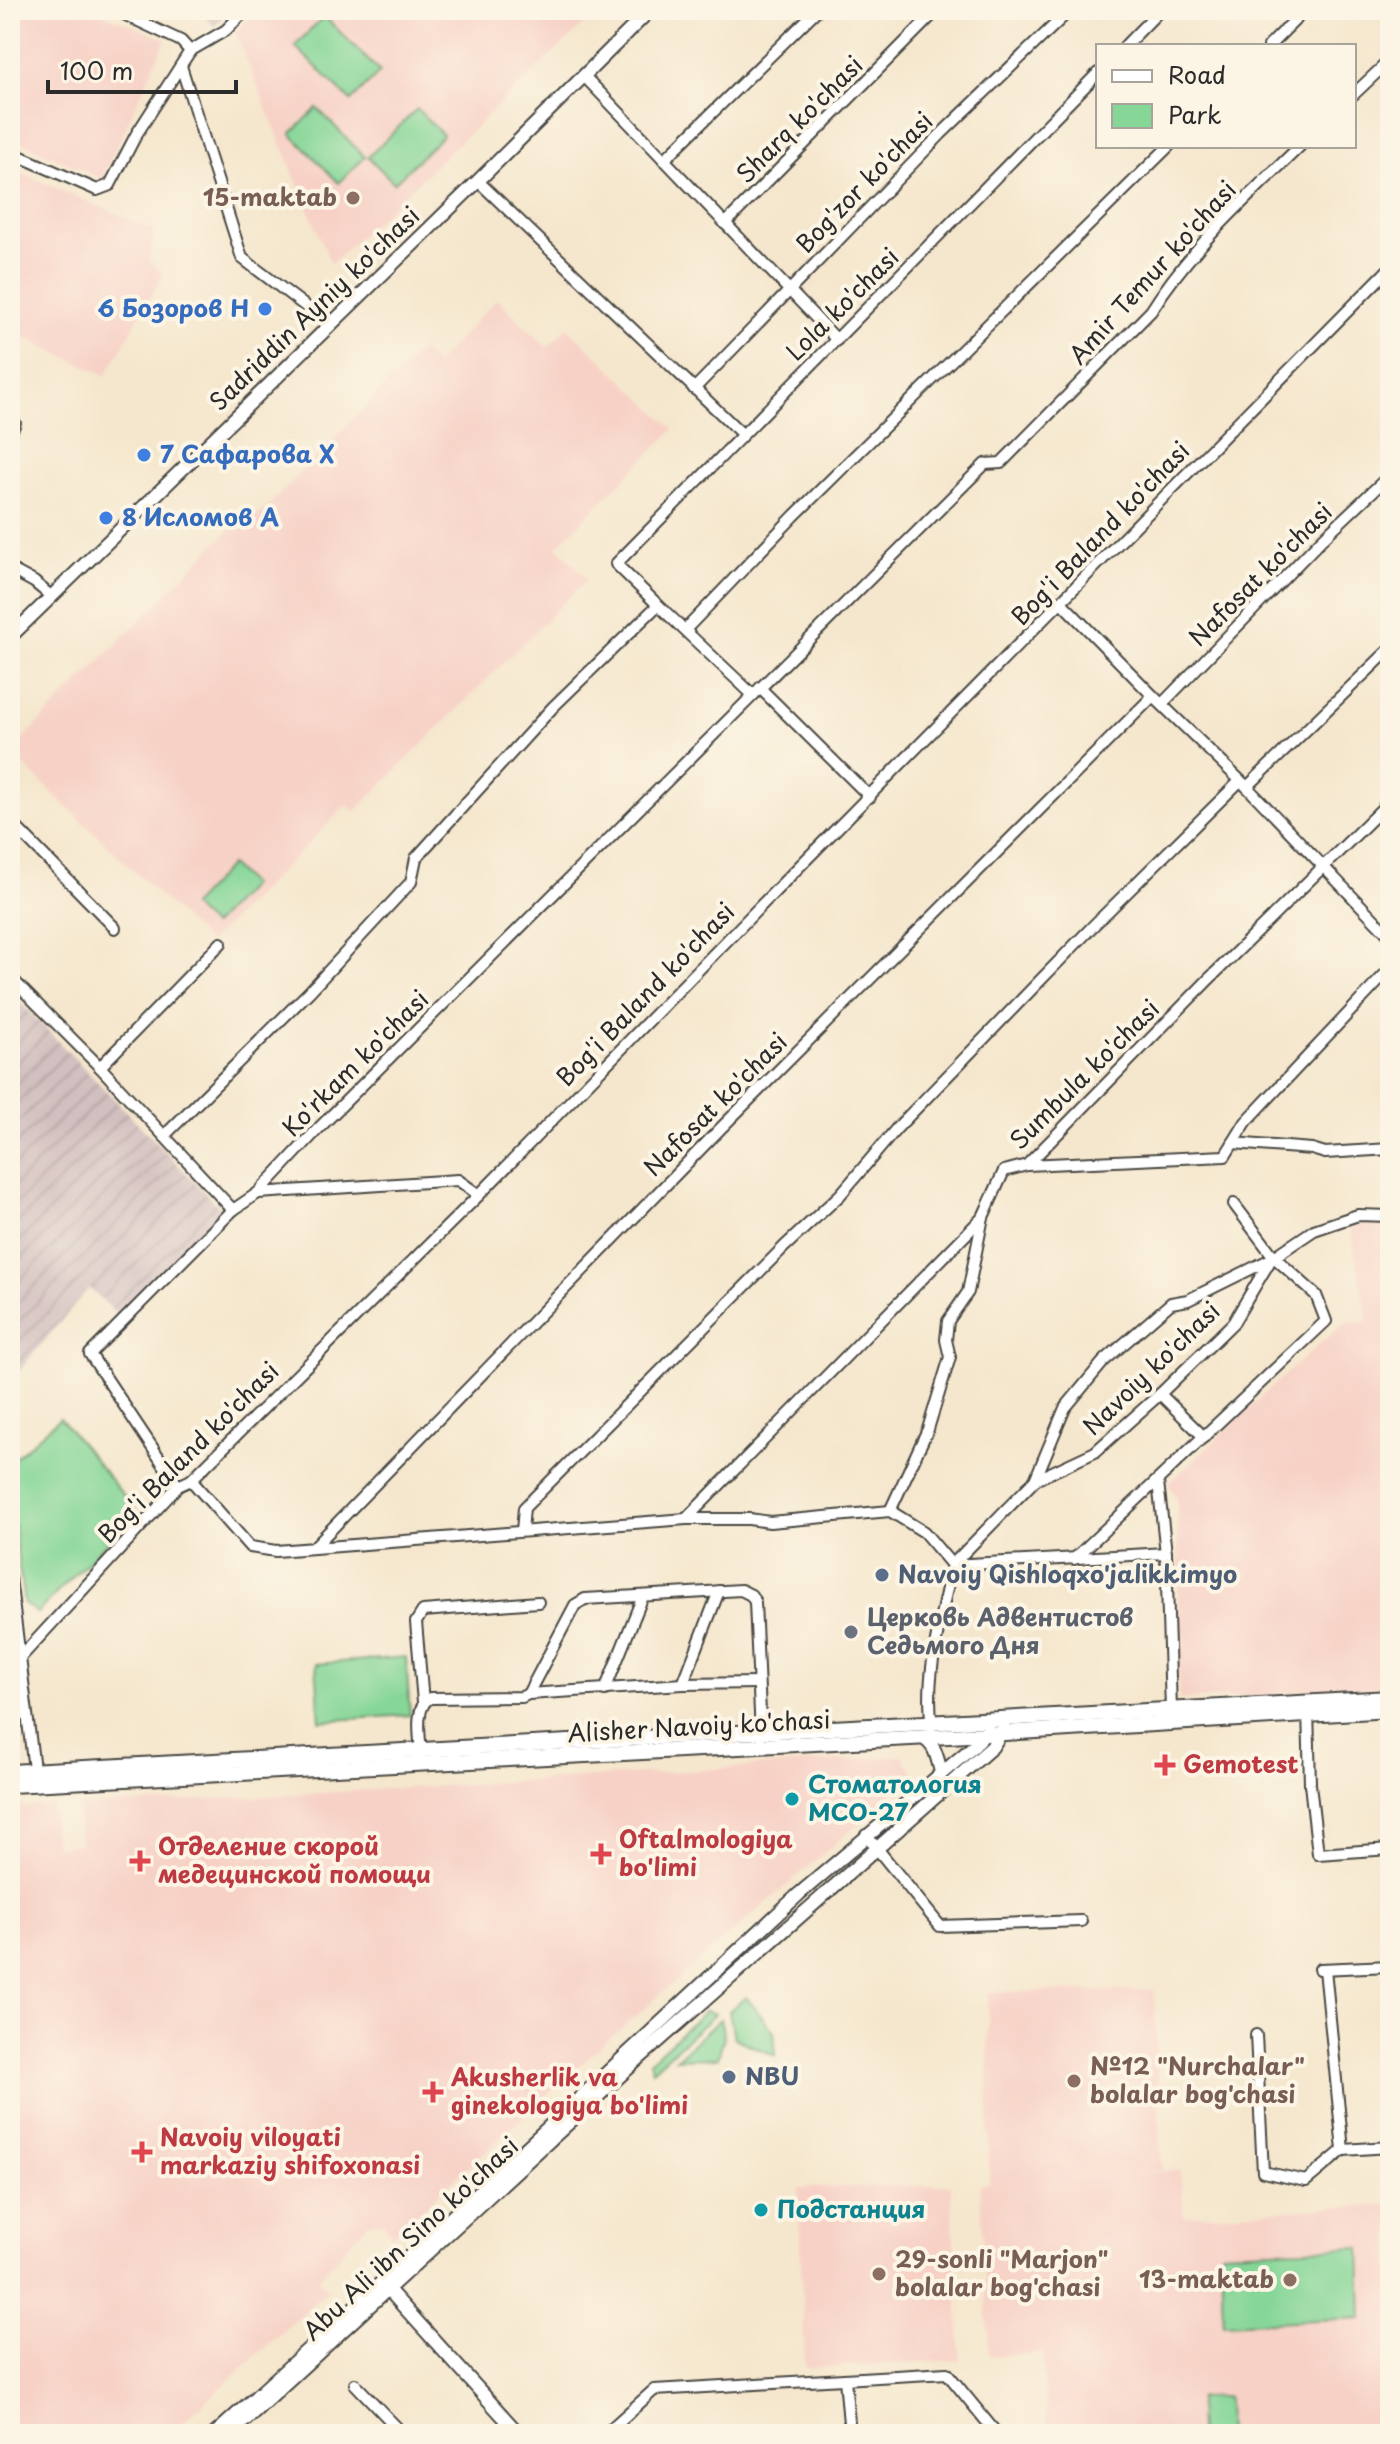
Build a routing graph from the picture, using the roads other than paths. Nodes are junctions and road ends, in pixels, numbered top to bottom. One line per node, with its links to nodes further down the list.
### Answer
1 (115, 10): 13 (street)
2 (246, 10): 13 (street)
3 (650, 10): 17 (street, Sadriddin Ayniy ko'chasi)
4 (817, 10): 22 (street)
5 (937, 10): 24 (street, Sharq ko'chasi)
6 (1070, 10): 26 (street, Bog'zor ko'chasi)
7 (1160, 10): 11 (street)
8 (1305, 10): 12 (street)
9 (1386, 10): 10 (street)
10 (1390, 23)
11 (1127, 44)
12 (1271, 44)
13 (190, 51): 15 (street)
14 (1390, 60): 18 (street)
15 (181, 66): 21 (street); 27 (street)
16 (1096, 75): 28 (street, Lola ko'chasi)
17 (584, 76): 22 (street); 23 (street, Sadriddin Ayniy ko'chasi)
18 (1356, 92)
19 (1167, 148): 38 (street)
20 (1298, 148): 41 (street, Amir Temur ko'chasi)
21 (10, 152)
22 (664, 160): 24 (street)
23 (478, 181): 27 (street, Sadriddin Ayniy ko'chasi); 29 (street)
24 (725, 224): 26 (street)
25 (1390, 268): 36 (street, Bog'i Baland ko'chasi)
26 (789, 291): 28 (street); 29 (street, Bog'zor ko'chasi)
27 (330, 325): 35 (street, Sadriddin Ayniy ko'chasi)
28 (837, 340): 32 (street, Lola ko'chasi)
29 (694, 389): 32 (street)
30 (15, 423): 31 (street)
31 (10, 434)
32 (742, 434): 37 (street, Lola ko'chasi)
33 (1390, 475): 42 (street, Nafosat ko'chasi)
34 (10, 569): 35 (street)
35 (52, 597): 39 (street, Sadriddin Ayniy ko'chasi)
36 (1062, 603): 42 (street); 44 (street, Bog'i Baland ko'chasi)
37 (658, 605): 38 (street); 54 (street)
38 (685, 630): 41 (street)
39 (10, 637)
40 (1390, 649): 43 (street)
41 (757, 692): 44 (street); 58 (street, Ko'rkam ko'chasi)
42 (1157, 700): 43 (street); 74 (street, Nafosat ko'chasi)
43 (1243, 784): 47 (street); 73 (street)
44 (870, 797): 59 (street, Bog'i Baland ko'chasi)
45 (1390, 801): 47 (street, Sumbula ko'chasi)
46 (10, 821): 48 (street)
47 (1322, 868): 49 (street); 57 (street, Sumbula ko'chasi)
48 (115, 928)
49 (1390, 936)
50 (221, 943): 53 (street)
51 (1390, 969): 55 (street)
52 (10, 977): 53 (street)
53 (100, 1067): 54 (street)
54 (164, 1136): 61 (street)
55 (1233, 1143): 56 (street); 57 (street)
56 (1390, 1149)
57 (1027, 1165): 63 (street, Sumbula ko'chasi)
58 (258, 1193): 59 (street); 61 (street, Ko'rkam ko'chasi)
59 (479, 1195): 67 (street, Bog'i Baland ko'chasi)
60 (1234, 1204): 64 (street)
61 (233, 1210): 70 (street, Ko'rkam ko'chasi)
62 (1390, 1216): 64 (street)
63 (983, 1217): 71 (street); 72 (street, Sumbula ko'chasi)
64 (1272, 1258): 65 (street, Navoiy ko'chasi); 66 (street); 68 (street)
65 (1160, 1394): 66 (street); 68 (street, Navoiy ko'chasi)
66 (1204, 1437): 69 (street)
67 (191, 1480): 70 (street, Bog'i Baland ko'chasi); 74 (street)
68 (1035, 1480): 77 (street)
69 (1158, 1482): 75 (street); 76 (street)
70 (178, 1486): 82 (street, Bog'i Baland ko'chasi)
71 (890, 1511): 72 (street); 77 (street)
72 (686, 1519): 73 (street)
73 (522, 1531): 74 (street)
74 (313, 1548)
75 (1166, 1553): 76 (street); 90 (street)
76 (1074, 1559): 77 (street)
77 (952, 1565): 93 (street)
78 (10, 1578): 82 (street)
79 (719, 1591): 80 (street); 83 (street); 84 (street)
80 (643, 1596): 85 (street); 86 (street)
81 (538, 1602): 88 (street)
82 (20, 1658): 99 (street)
83 (758, 1683): 84 (street); 95 (street)
84 (683, 1684): 85 (street)
85 (605, 1690): 86 (street)
86 (528, 1694): 88 (street)
87 (1390, 1698): 89 (main road, Alisher Navoiy ko'chasi)
88 (423, 1702): 96 (street)
89 (1308, 1709): 90 (main road, Alisher Navoiy ko'chasi); 91 (main road, Alisher Navoiy ko'chasi); 92 (main road, Alisher Navoiy ko'chasi); 103 (street)
90 (1171, 1710): 92 (main road, Alisher Navoiy ko'chasi)
91 (1390, 1710)
92 (1001, 1724): 93 (main road, Alisher Navoiy ko'chasi); 94 (main road, Alisher Navoiy ko'chasi); 102 (street, Abu Ali ibn Sino ko'chasi)
93 (929, 1732): 94 (main road, Alisher Navoiy ko'chasi); 95 (main road, Alisher Navoiy ko'chasi); 98 (street)
94 (987, 1734): 98 (street, Abu Ali ibn Sino ko'chasi)
95 (761, 1738): 96 (main road, Alisher Navoiy ko'chasi)
96 (421, 1757): 99 (main road, Alisher Navoiy ko'chasi)
97 (10, 1772): 99 (main road, Alisher Navoiy ko'chasi)
98 (941, 1772): 101 (street, Abu Ali ibn Sino ko'chasi)
99 (36, 1777): 100 (main road, Alisher Navoiy ko'chasi)
100 (10, 1785)
101 (866, 1835): 102 (street); 109 (street, Abu Ali ibn Sino ko'chasi)
102 (876, 1847): 104 (street); 109 (street, Abu Ali ibn Sino ko'chasi)
103 (1390, 1849)
104 (1081, 1921)
105 (1390, 1966): 108 (street)
106 (1256, 2035): 108 (street)
107 (1390, 2147): 108 (street)
108 (1343, 2150)
109 (386, 2286): 112 (street, Abu Ali ibn Sino ko'chasi); 113 (street, Abu Ali ibn Sino ko'chasi); 115 (street)
110 (845, 2379): 116 (street); 117 (street); 118 (street)
111 (355, 2384): 114 (street)
112 (215, 2434)
113 (230, 2434)
114 (403, 2434)
115 (519, 2434)
116 (605, 2434)
117 (850, 2434)
118 (997, 2434)

